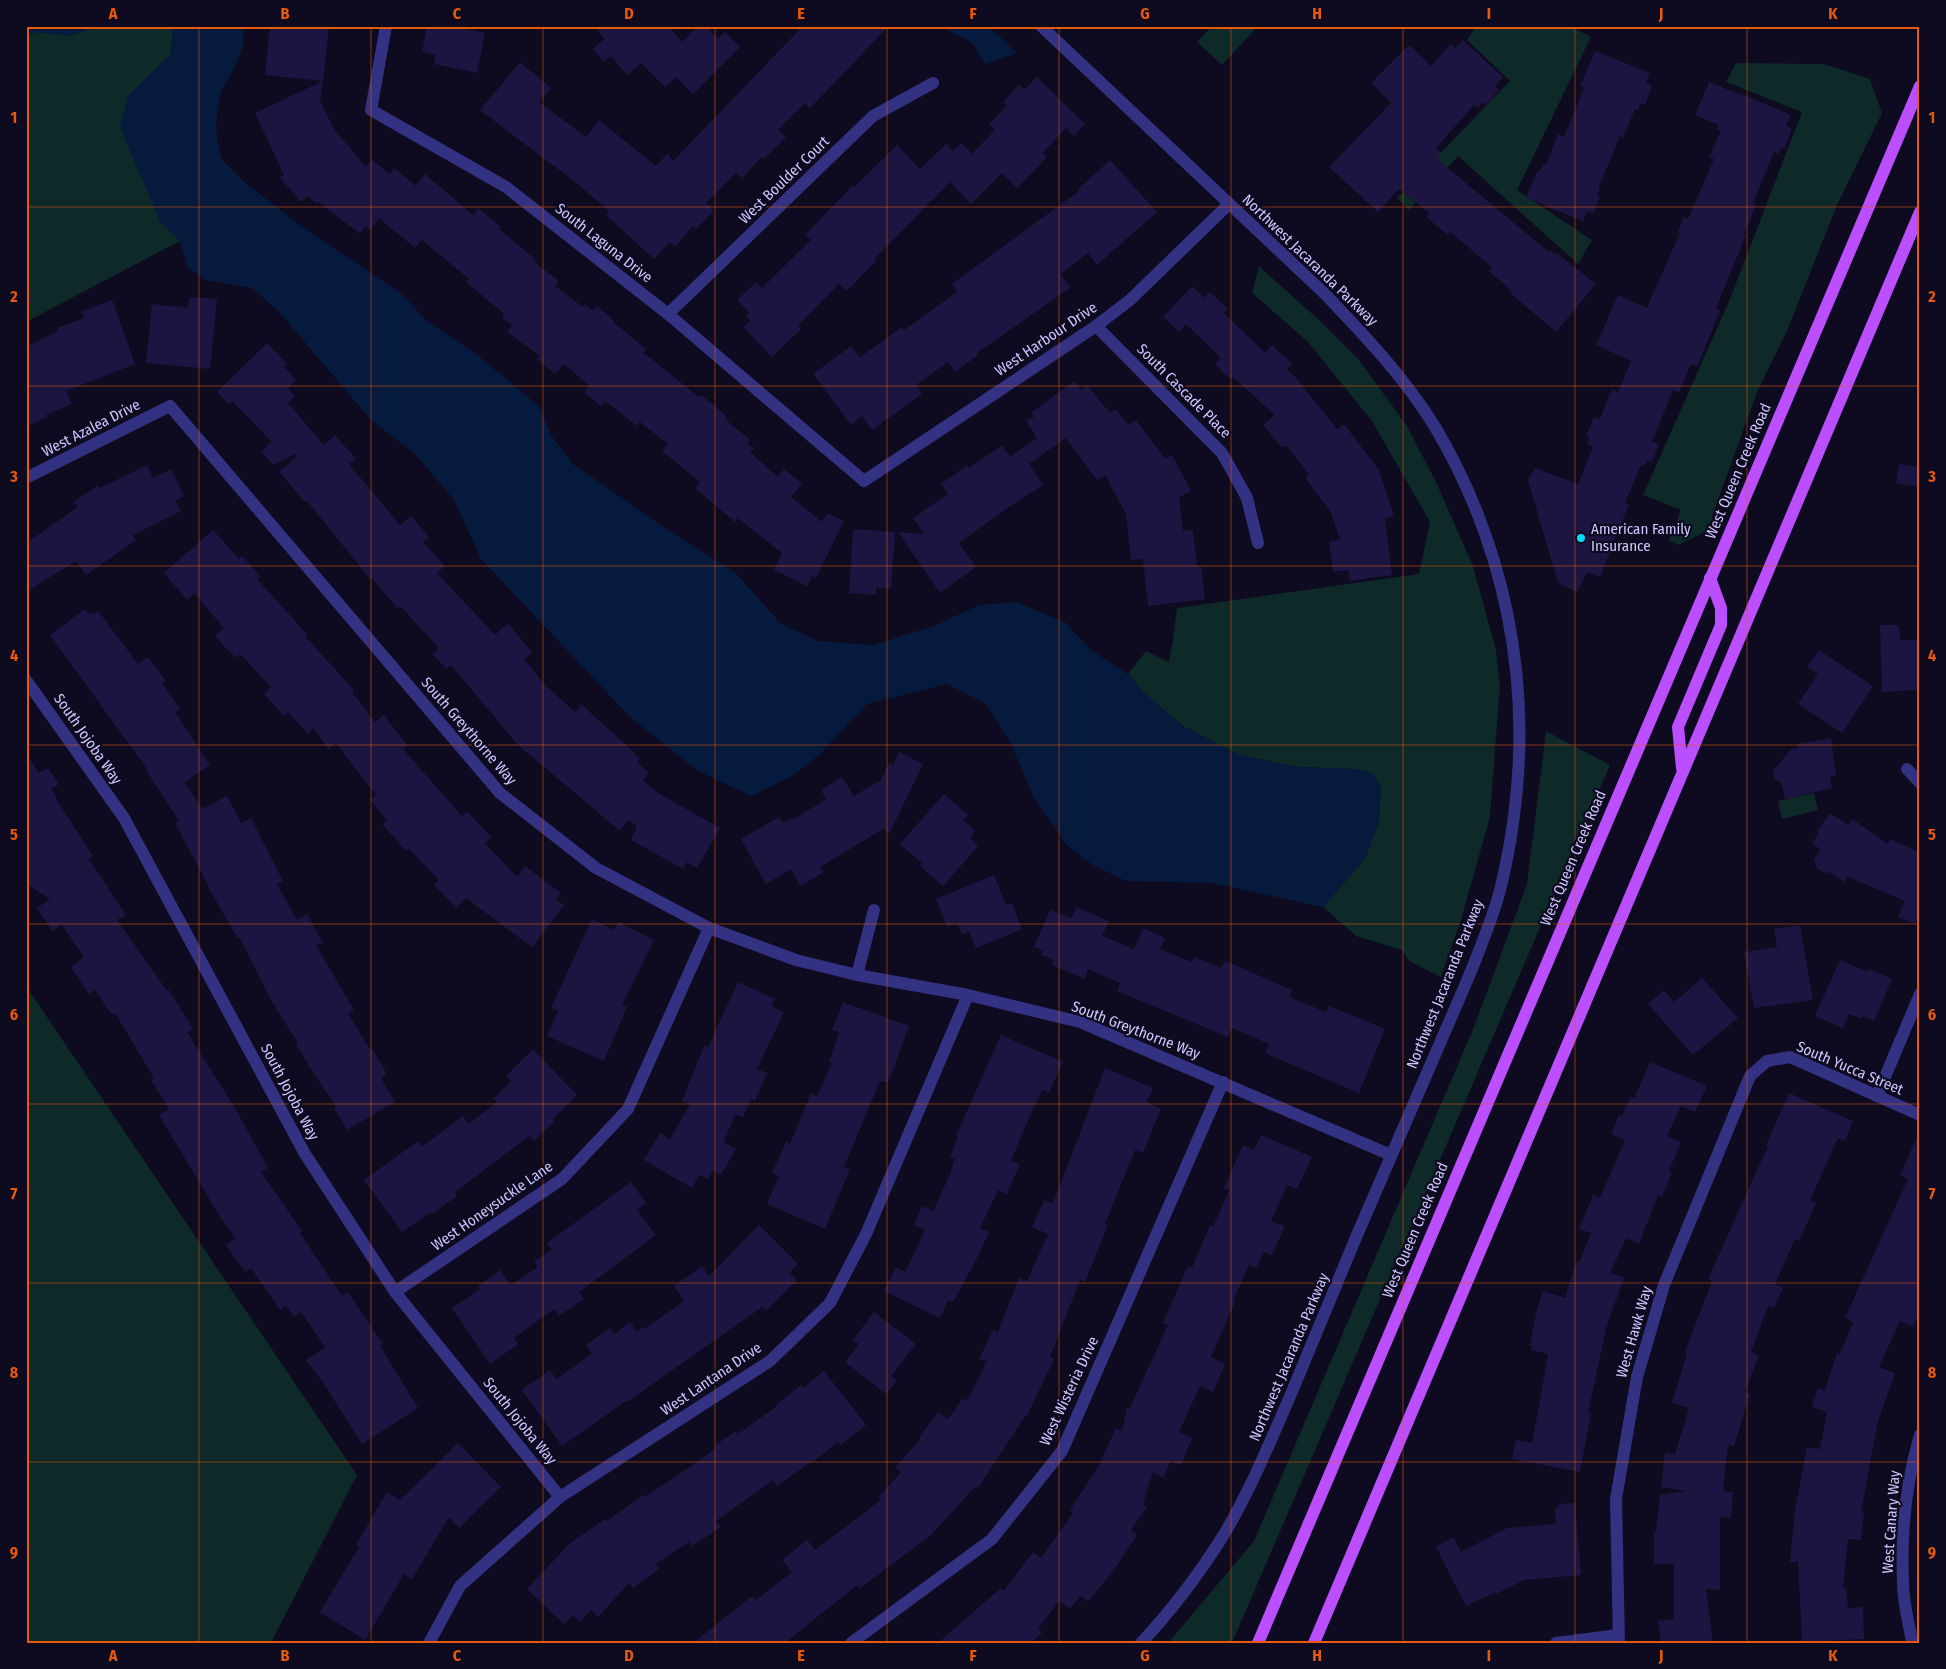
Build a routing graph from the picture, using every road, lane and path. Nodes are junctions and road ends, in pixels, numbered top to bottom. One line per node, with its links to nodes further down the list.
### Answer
1 (386, 26): 7 (street, South Laguna Drive)
2 (1041, 26): 5 (street, Northwest Jacaranda Parkway)
3 (933, 83): 7 (street, West Boulder Court)
4 (1920, 86): 13 (main road, West Queen Creek Road)
5 (1229, 204): 8 (street, West Harbour Drive); 27 (street, Northwest Jacaranda Parkway)
6 (1920, 212): 16 (main road)
7 (668, 314): 11 (street, South Laguna Drive)
8 (1096, 326): 11 (street, West Harbour Drive); 12 (street, South Cascade Place)
9 (170, 406): 10 (street, West Azalea Drive); 19 (street, South Greythorne Way)
10 (26, 478)
11 (864, 481)
12 (1258, 543)
13 (1710, 578): 16 (main road); 35 (main road, West Queen Creek Road)
14 (26, 680): 28 (street, South Jojoba Way)
15 (1907, 769): 17 (street)
16 (1683, 770): 36 (main road)
17 (1920, 783)
18 (874, 910): 20 (street)
19 (709, 928): 20 (street, South Greythorne Way); 28 (street, West Honeysuckle Lane)
20 (857, 975): 22 (street, South Greythorne Way)
21 (1920, 994): 25 (street)
22 (968, 995): 24 (street, South Greythorne Way); 30 (street, West Lantana Drive)
23 (1767, 1061): 25 (street, South Yucca Street); 31 (street, West Hawk Way)
24 (1222, 1082): 27 (street, South Greythorne Way); 33 (street, West Wisteria Drive)
25 (1877, 1096): 26 (street, South Yucca Street)
26 (1920, 1115)
27 (1391, 1155): 34 (street, Northwest Jacaranda Parkway)
28 (396, 1292): 30 (street, South Jojoba Way)
29 (1920, 1435): 38 (street, West Canary Way)
30 (560, 1497): 32 (street, West Lantana Drive)
31 (1619, 1639): 37 (street, West Hawk Way)
32 (429, 1643)
33 (851, 1643)
34 (1141, 1643)
35 (1258, 1643)
36 (1314, 1643)
37 (1556, 1643)
38 (1912, 1643)

